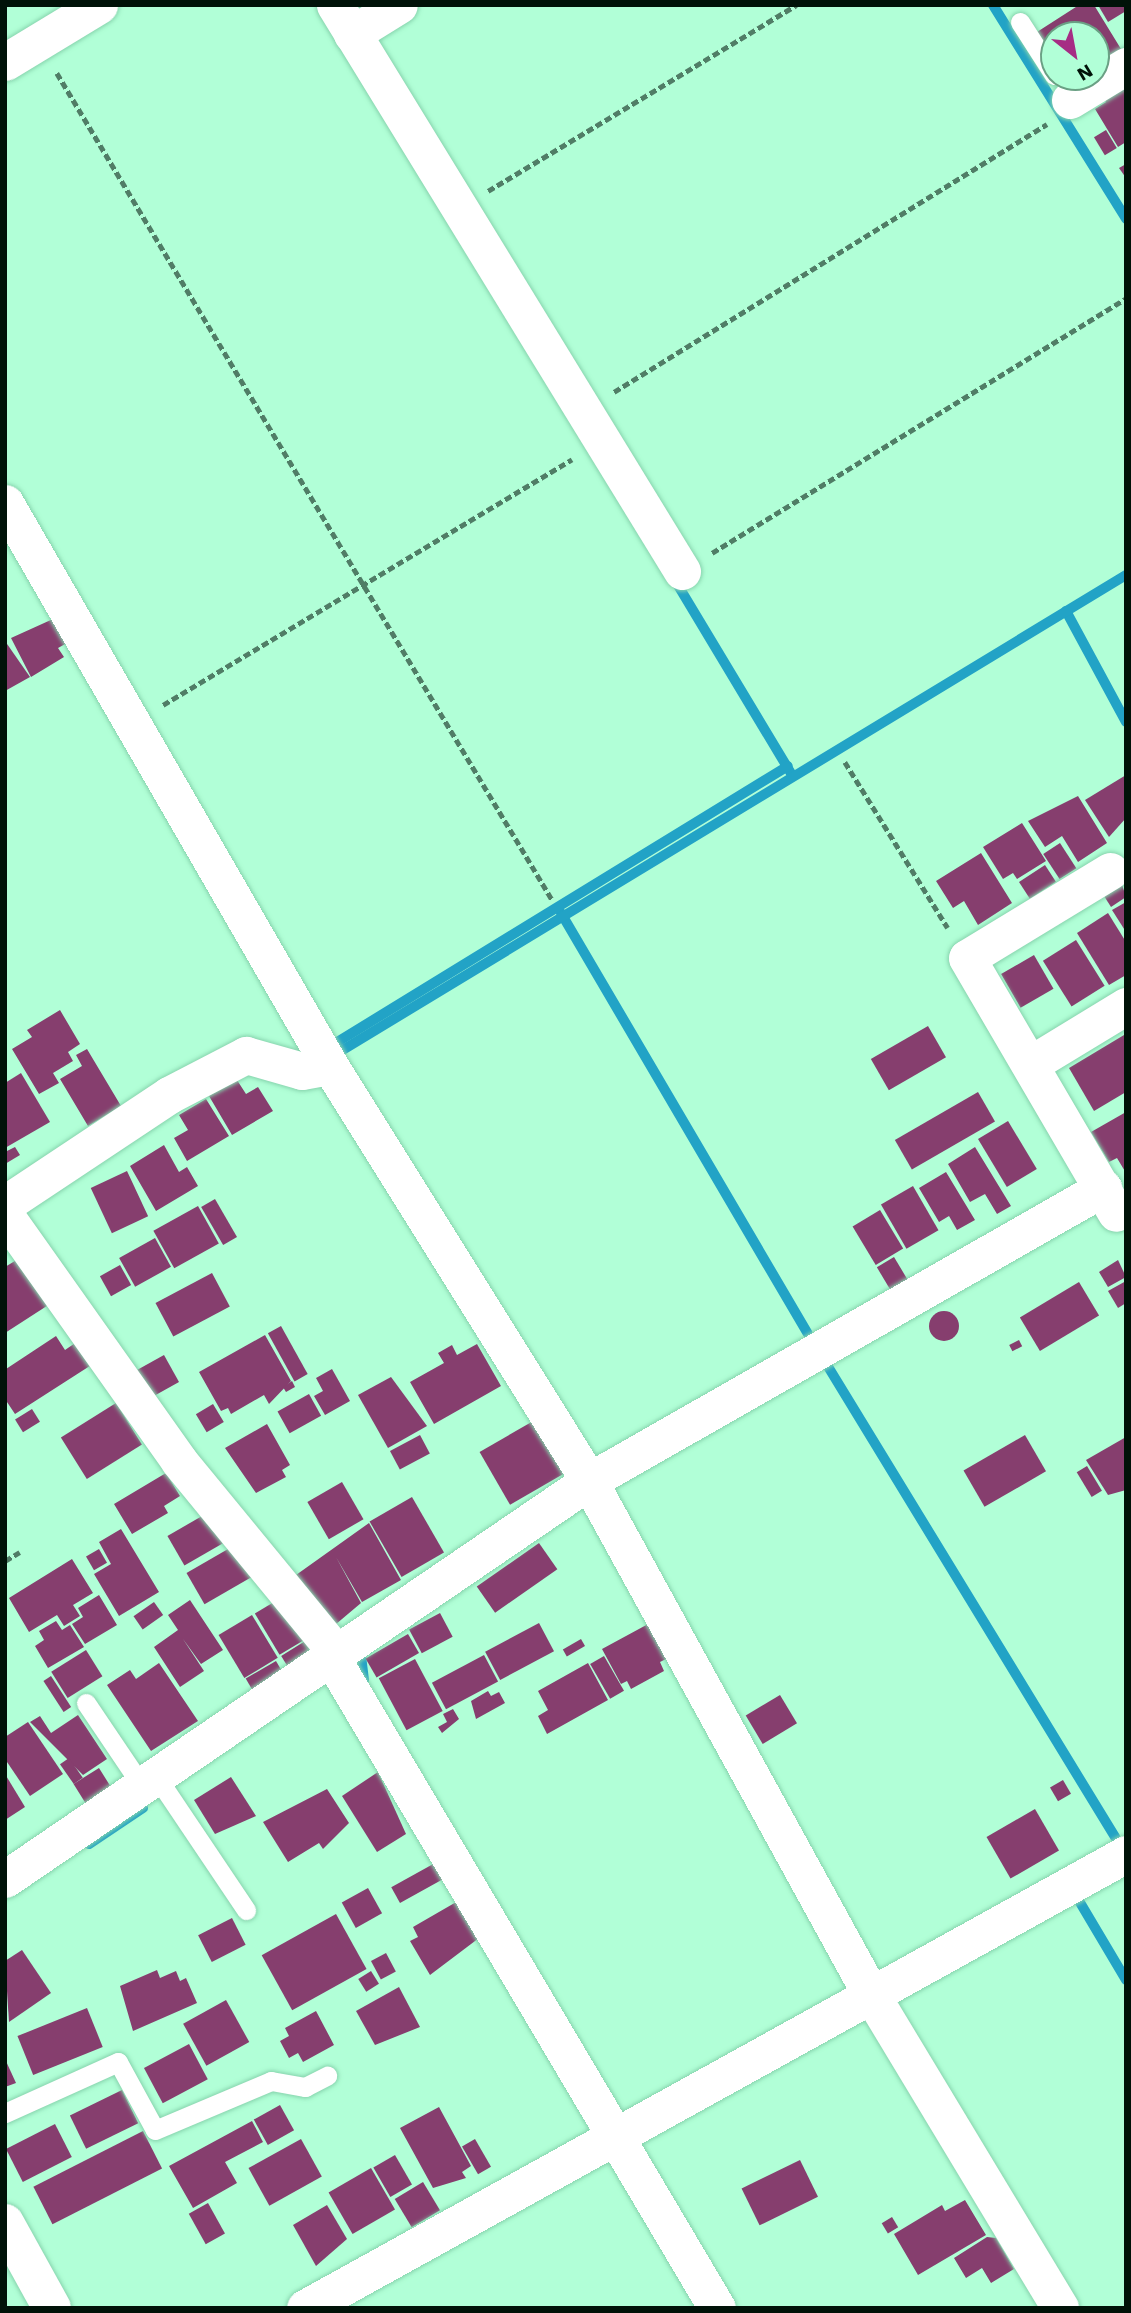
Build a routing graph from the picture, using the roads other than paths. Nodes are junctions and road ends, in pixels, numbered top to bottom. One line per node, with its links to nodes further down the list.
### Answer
1 (99, 5): 5 (street)
2 (399, 5): 3 (street)
3 (343, 20): 10 (street)
4 (1020, 22): 7 (lane)
5 (5, 62)
6 (1126, 66): 7 (street)
7 (1057, 94)
8 (5, 503): 9 (street)
9 (18, 553): 14 (street)
10 (682, 571)
11 (1110, 871): 13 (street)
12 (1126, 1006): 13 (street)
13 (1034, 1062): 16 (street)
14 (330, 1066): 15 (street); 18 (street)
15 (5, 1204)
16 (1118, 1213): 18 (street)
17 (5, 1215): 19 (street)
18 (589, 1481): 19 (street); 25 (street)
19 (333, 1653): 21 (street); 28 (street)
20 (86, 1703): 21 (lane)
21 (151, 1784): 23 (street); 24 (lane)
22 (1126, 1854): 25 (street)
23 (5, 1879)
24 (246, 1910)
25 (869, 1991): 28 (street); 33 (street)
26 (327, 2076): 27 (lane)
27 (5, 2113)
28 (614, 2134): 31 (street); 32 (street)
29 (5, 2223): 30 (main road)
30 (52, 2308)
31 (305, 2308)
32 (717, 2308)
33 (1060, 2308)

